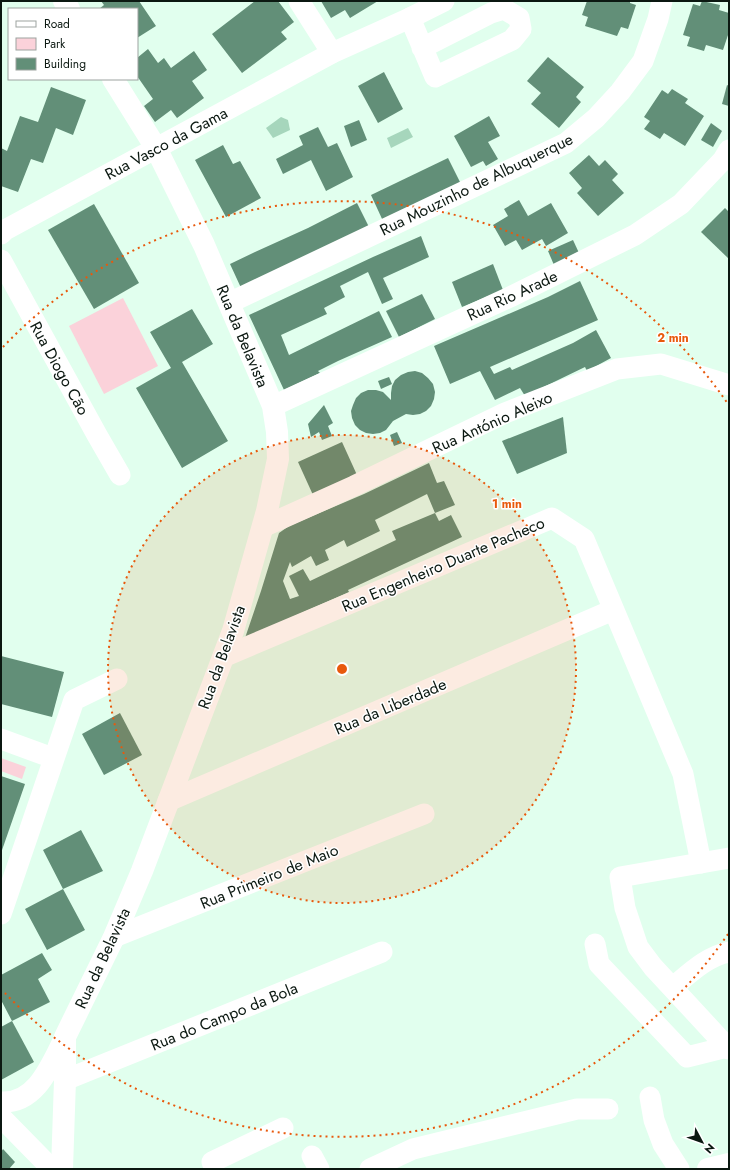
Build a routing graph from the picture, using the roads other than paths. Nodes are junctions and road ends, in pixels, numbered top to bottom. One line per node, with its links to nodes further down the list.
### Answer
1 (300, 1): 6 (street)
2 (444, 1): 4 (street, Rua Vasco da Gama)
3 (662, 1): 14 (street, Rua Mouzinho de Albuquerque)
4 (410, 18): 5 (street); 6 (street, Rua Vasco da Gama)
5 (422, 48)
6 (332, 53): 8 (street, Rua Vasco da Gama)
7 (114, 80): 8 (street, Rua da Belavista)
8 (156, 148): 10 (street, Rua Vasco da Gama); 14 (street, Rua da Belavista)
9 (727, 158): 16 (street, Rua Rio Arade)
10 (1, 234)
11 (1, 260): 13 (street, Rua Diogo Cão)
12 (1, 292): 13 (street)
13 (22, 299): 17 (street, Rua Diogo Cão)
14 (229, 303): 16 (street, Rua da Belavista)
15 (729, 385): 18 (street, Rua António Aleixo)
16 (273, 406): 18 (street, Rua da Belavista)
17 (120, 475)
18 (263, 527): 20 (street, Rua da Belavista)
19 (613, 610): 20 (street, Rua Engenheiro Duarte Pacheco); 24 (street, Rua da Liberdade); 27 (street, Rua Engenheiro Duarte Pacheco)
20 (223, 657): 24 (street, Rua da Belavista)
21 (117, 679): 23 (street)
22 (1, 739): 23 (street)
23 (53, 758): 28 (street)
24 (168, 801): 29 (street, Rua da Belavista)
25 (424, 814): 29 (street, Rua Primeiro de Maio)
26 (729, 858): 27 (street)
27 (701, 863): 33 (street)
28 (1, 914)
29 (114, 937): 34 (street, Rua da Belavista)
30 (595, 944): 35 (street)
31 (382, 952): 36 (street, Rua do Campo da Bola)
32 (729, 952): 33 (street)
33 (672, 987): 35 (street)
34 (65, 1037): 36 (street, Rua da Belavista); 38 (street)
35 (728, 1048)
36 (65, 1080): 45 (street, Rua da Belavista)
37 (650, 1097): 47 (street)
38 (1, 1102)
39 (608, 1109): 46 (street)
40 (1, 1117): 44 (street)
41 (283, 1128): 43 (street)
42 (729, 1164): 48 (street)
43 (210, 1167)
44 (52, 1169)
45 (62, 1169)
46 (370, 1169)
47 (679, 1169)
48 (708, 1169)

